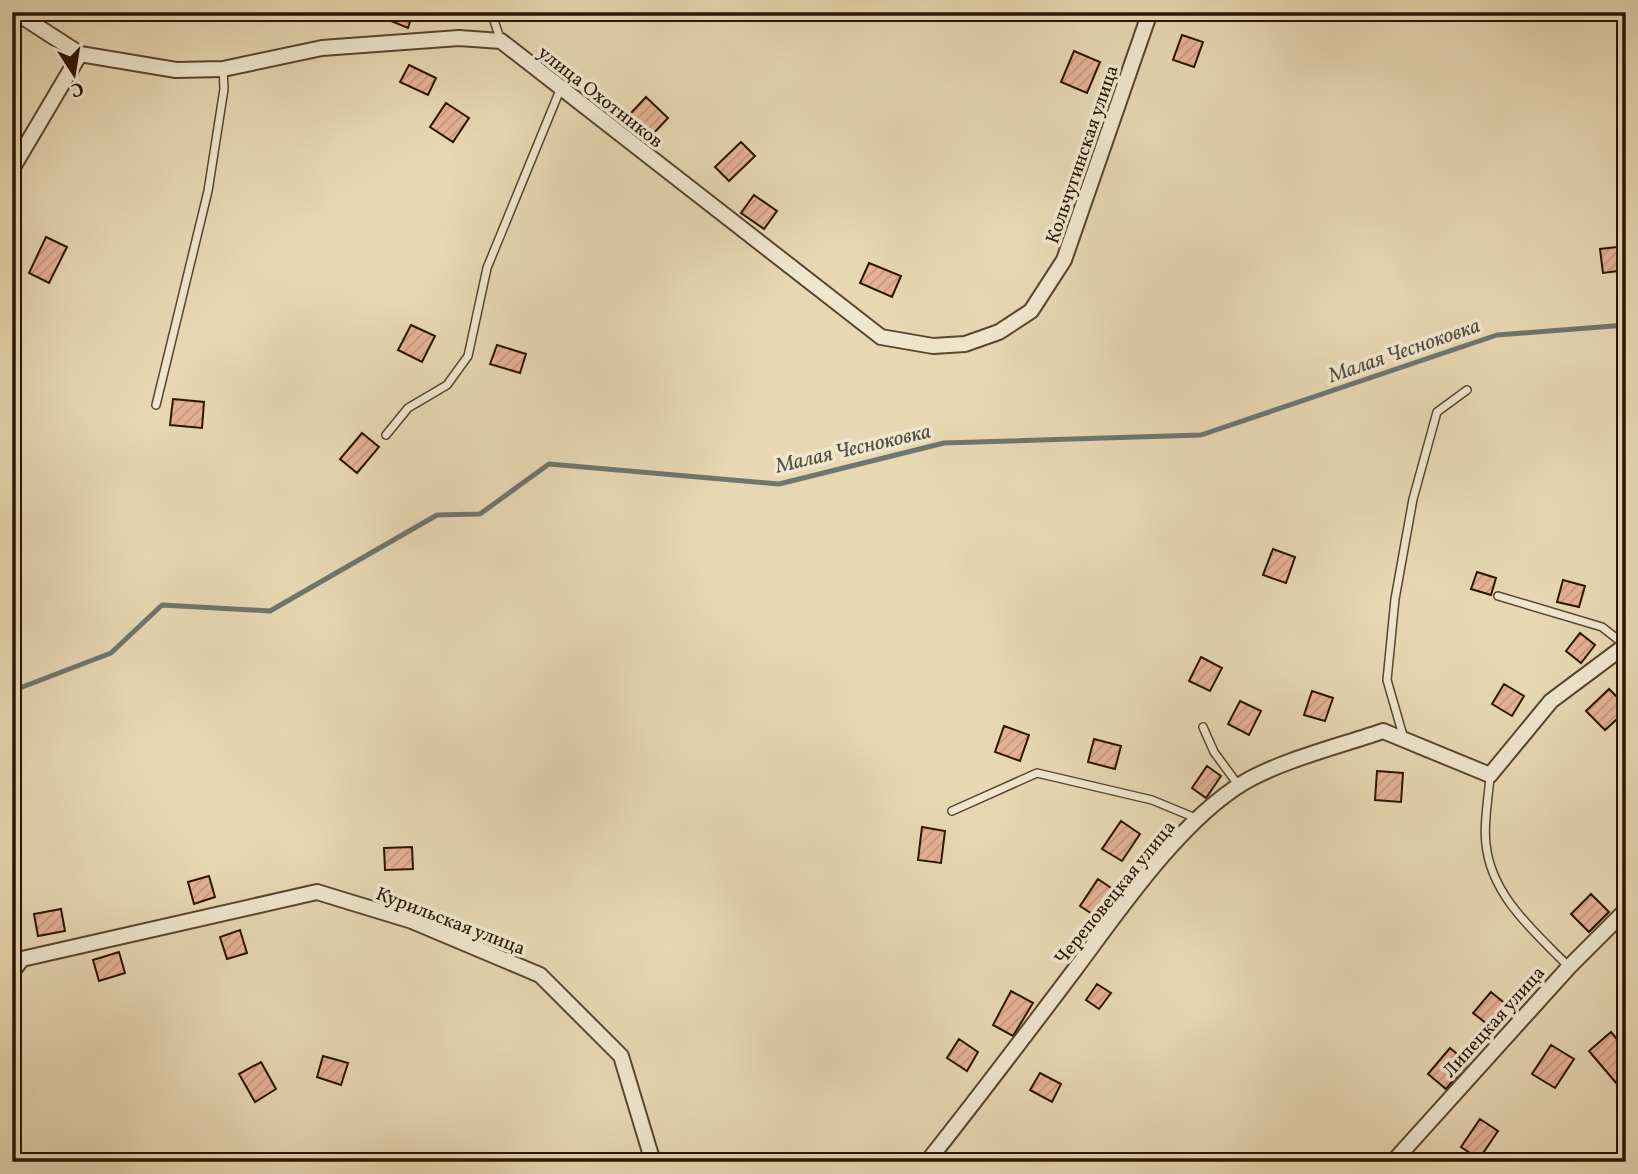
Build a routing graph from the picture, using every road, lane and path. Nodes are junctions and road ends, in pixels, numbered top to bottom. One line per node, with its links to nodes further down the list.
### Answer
1 (15, 12): 5 (street)
2 (491, 12): 4 (lane)
3 (1150, 12): 9 (street, Кольчугинская улица)
4 (501, 41): 6 (street); 7 (street, улица Охотников)
5 (80, 54): 6 (street); 8 (street)
6 (223, 69): 11 (lane)
7 (559, 89): 9 (street, улица Охотников); 12 (lane)
8 (12, 169)
9 (965, 344)
10 (1467, 390): 16 (lane)
11 (156, 405)
12 (386, 435)
13 (1498, 596): 14 (lane)
14 (1625, 645): 17 (street)
15 (1203, 727): 18 (lane)
16 (1405, 740): 17 (street, Череповецкая улица); 18 (street, Череповецкая улица)
17 (1490, 775): 22 (lane)
18 (1239, 786): 20 (street, Череповецкая улица)
19 (952, 811): 20 (lane)
20 (1198, 819): 25 (street, Череповецкая улица)
21 (1626, 910): 22 (street, Липецкая улица)
22 (1569, 967): 26 (street, Липецкая улица)
23 (12, 972): 24 (street, Курильская улица)
24 (653, 1162)
25 (927, 1162)
26 (1393, 1162)

